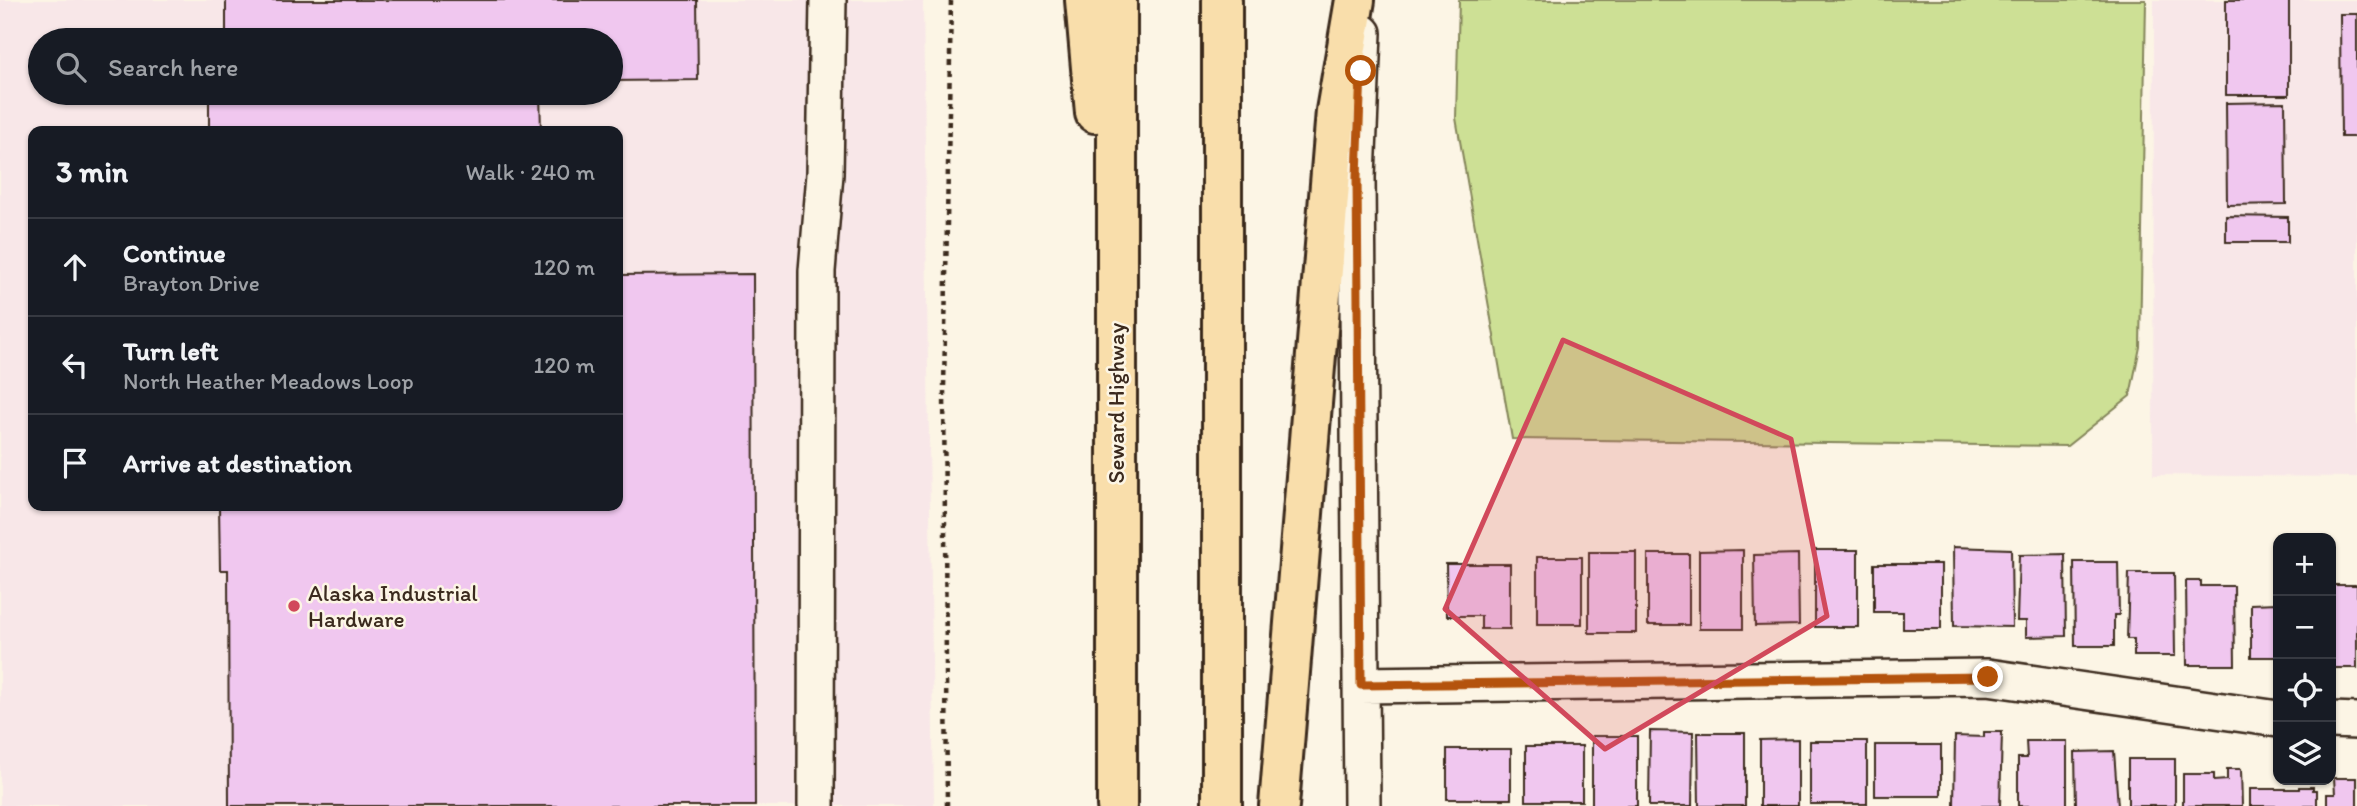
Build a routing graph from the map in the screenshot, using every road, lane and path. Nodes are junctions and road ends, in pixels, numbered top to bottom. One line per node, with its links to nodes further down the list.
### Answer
1 (828, 0): 13 (street)
2 (951, 0): 14 (path)
3 (1085, 0): 8 (highway)
4 (1117, 0): 8 (highway, Seward Highway)
5 (1222, 0): 16 (highway)
6 (1355, 0): 17 (highway)
7 (1365, 0): 9 (street)
8 (1115, 339): 15 (highway, Seward Highway)
9 (1361, 685): 10 (street); 18 (street)
10 (2273, 718)
11 (2336, 720): 12 (street)
12 (2357, 720)
13 (816, 806)
14 (947, 806)
15 (1116, 806)
16 (1222, 806)
17 (1279, 806)
18 (1362, 806)

